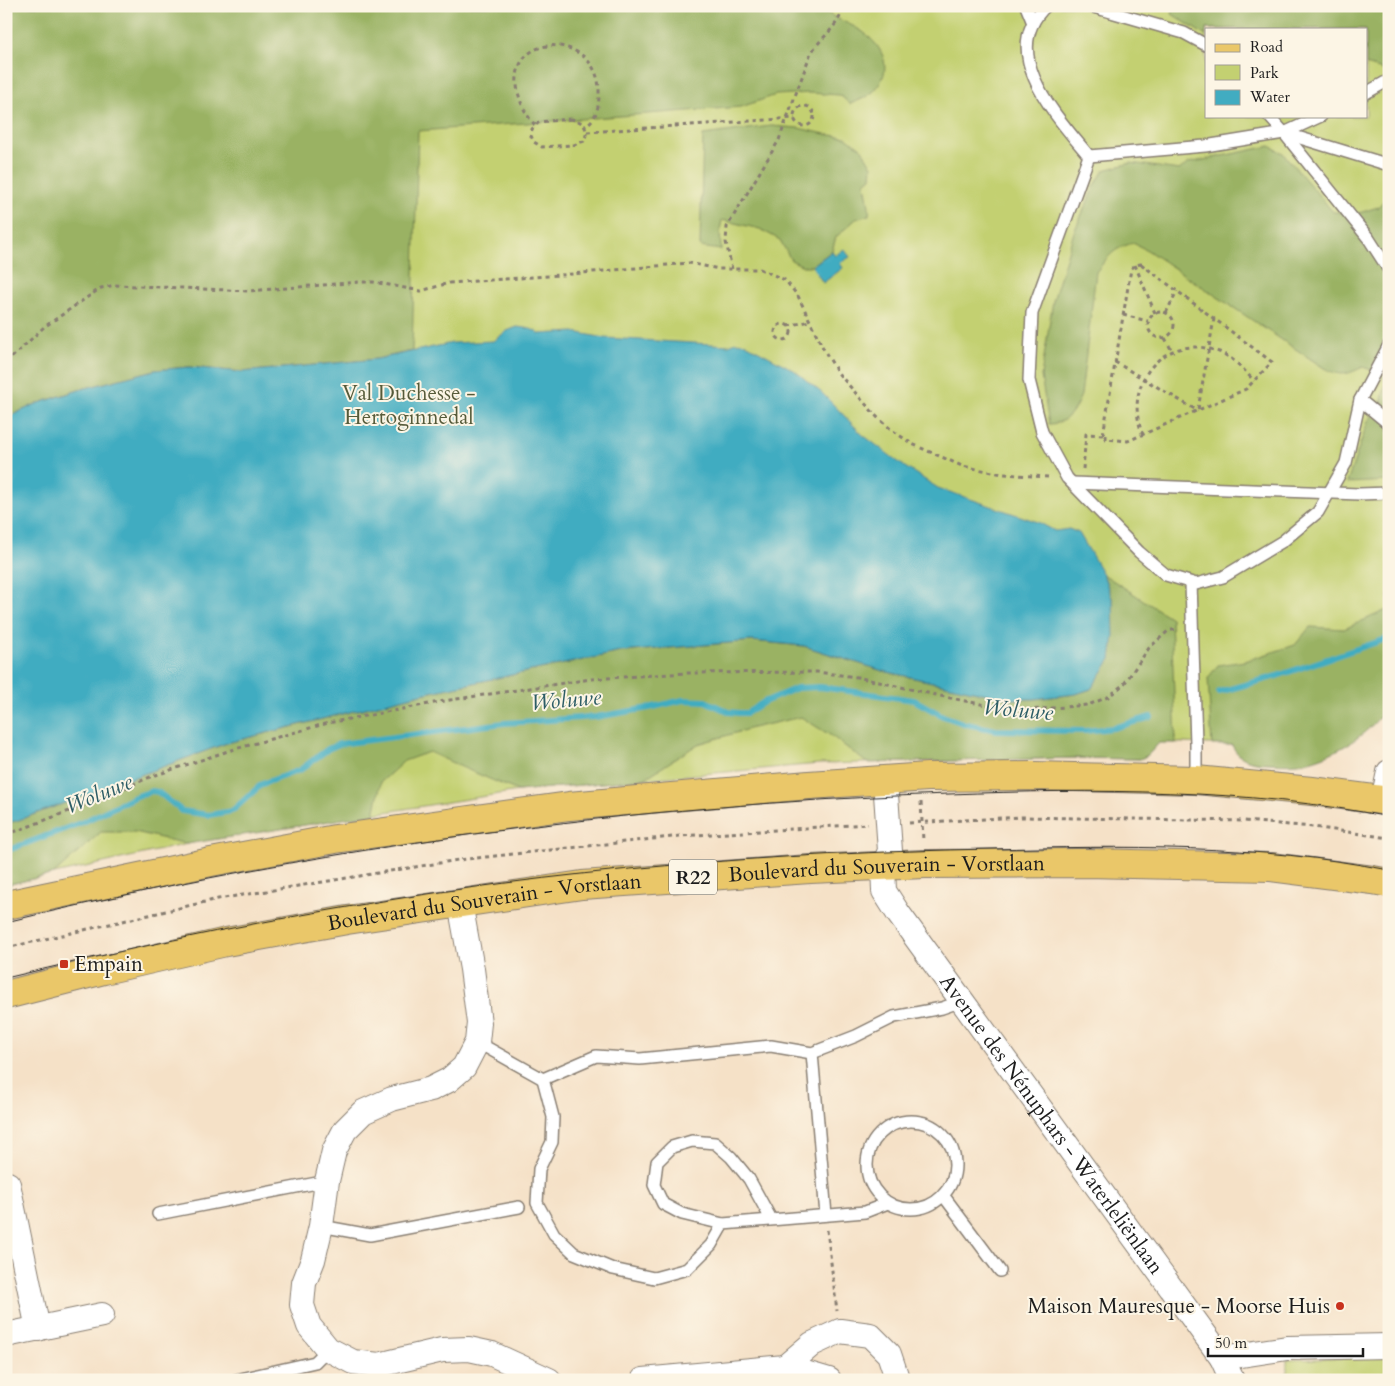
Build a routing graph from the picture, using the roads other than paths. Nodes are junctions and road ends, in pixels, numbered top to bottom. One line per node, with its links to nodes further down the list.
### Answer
1 (1026, 6): 4 (lane)
2 (1046, 6): 4 (lane)
3 (1090, 6): 5 (lane)
4 (1033, 23): 11 (lane)
5 (1205, 44)
6 (1389, 80): 7 (lane)
7 (1368, 92)
8 (1271, 118): 10 (lane)
9 (1316, 118): 10 (lane)
10 (1284, 133): 11 (lane); 12 (lane); 13 (lane)
11 (1089, 156): 17 (lane)
12 (1389, 165)
13 (1389, 270)
14 (1389, 345): 15 (lane)
15 (1360, 400): 16 (lane); 18 (lane)
16 (1389, 424)
17 (1075, 481): 18 (lane); 20 (lane)
18 (1329, 493): 19 (lane); 20 (lane)
19 (1389, 494)
20 (1191, 583): 23 (lane)
21 (1389, 772): 24 (street)
22 (885, 780): 23 (main road); 25 (street, Avenue des Nénuphars - Waterleliënlaan); 28 (main road)
23 (1196, 780): 24 (main road)
24 (1386, 801)
25 (883, 866): 26 (main road, Boulevard du Souverain - Vorstlaan / R22); 27 (main road, Boulevard du Souverain - Vorstlaan / R22); 30 (street, Avenue des Nénuphars - Waterleliënlaan)
26 (1389, 883)
27 (460, 903): 29 (main road, Boulevard du Souverain - Vorstlaan / R22); 31 (street)
28 (6, 905)
29 (6, 996)
30 (962, 1001): 32 (lane); 50 (street, Avenue des Nénuphars - Waterleliënlaan)
31 (477, 1042): 33 (lane); 34 (street)
32 (812, 1053): 33 (lane); 40 (lane)
33 (543, 1079): 42 (lane)
34 (327, 1181): 39 (lane); 43 (street)
35 (6, 1184): 46 (street)
36 (943, 1195): 37 (lane); 37 (lane); 44 (lane)
37 (888, 1203): 40 (lane)
38 (519, 1207): 43 (lane)
39 (158, 1214)
40 (826, 1215): 41 (lane)
41 (771, 1219): 42 (lane); 42 (lane)
42 (723, 1224)
43 (321, 1226): 49 (street)
44 (1000, 1270)
45 (102, 1315): 46 (street)
46 (38, 1328): 47 (street)
47 (6, 1336)
48 (1389, 1346): 50 (street)
49 (328, 1349): 52 (lane); 53 (street)
50 (1222, 1358): 57 (street, Avenue des Nénuphars - Waterleliënlaan)
51 (785, 1367): 54 (street); 55 (street); 56 (street)
52 (236, 1380)
53 (549, 1380)
54 (643, 1380)
55 (829, 1380)
56 (895, 1380)
57 (1232, 1380)

